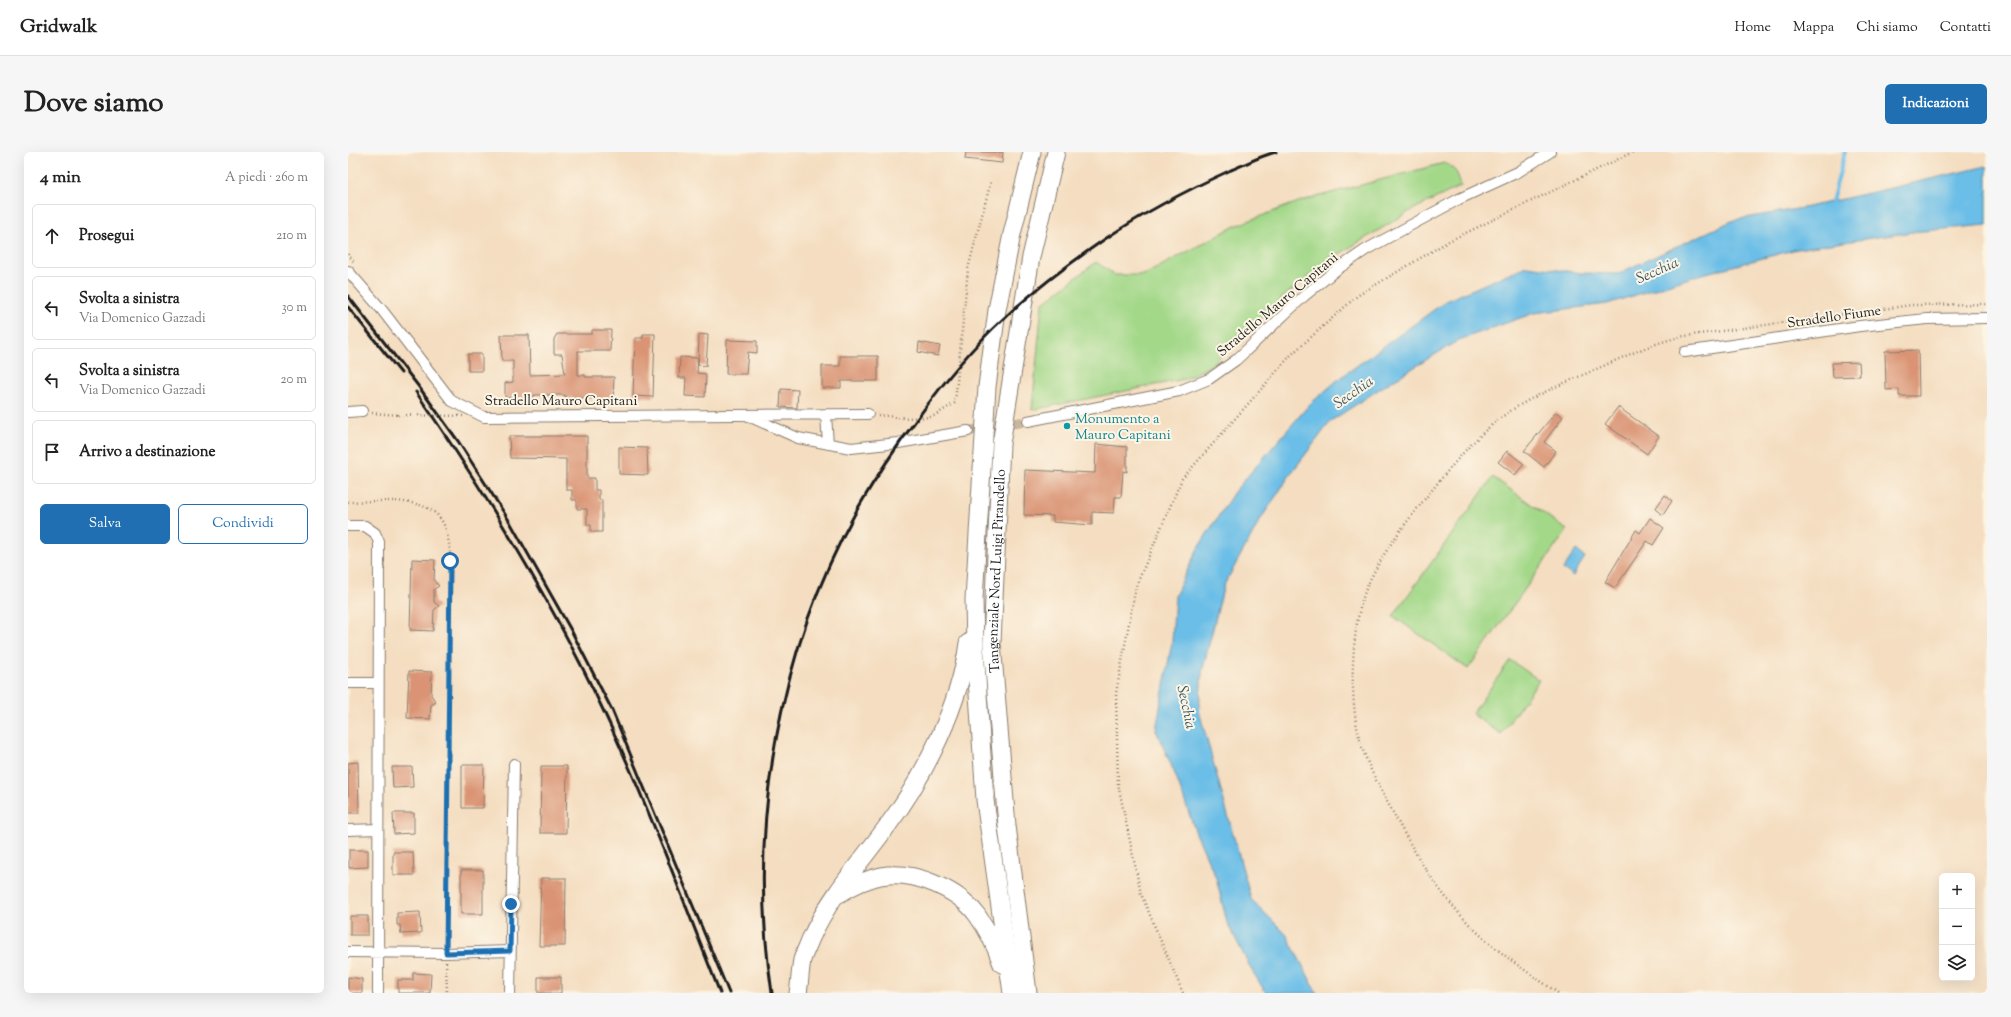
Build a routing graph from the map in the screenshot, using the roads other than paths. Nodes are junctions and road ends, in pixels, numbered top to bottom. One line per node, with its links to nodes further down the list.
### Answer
1 (1032, 152): 16 (highway, Tangenziale Nord Luigi Pirandello)
2 (1056, 152): 23 (highway, Tangenziale Nord Luigi Pirandello)
3 (1550, 152): 12 (street, Stradello Mauro Capitani)
4 (348, 271): 9 (street, Stradello Mauro Capitani)
5 (1987, 318): 6 (street, Stradello Fiume)
6 (1685, 352)
7 (362, 411): 8 (street)
8 (348, 412)
9 (743, 414): 11 (street, Stradello Mauro Capitani); 14 (street, Stradello Mauro Capitani)
10 (868, 414): 11 (street, Stradello Mauro Capitani)
11 (826, 415): 14 (street)
12 (1028, 421)
13 (968, 431): 14 (street, Stradello Mauro Capitani)
14 (828, 444)
15 (348, 526): 18 (street)
16 (974, 599): 22 (highway); 27 (highway, Tangenziale Nord Luigi Pirandello)
17 (348, 683): 18 (street)
18 (377, 683): 21 (street)
19 (514, 764): 24 (street)
20 (348, 830): 21 (street)
21 (378, 830): 26 (street)
22 (835, 896): 27 (highway); 30 (highway)
23 (1022, 932): 27 (highway, Tangenziale Nord Luigi Pirandello); 31 (highway)
24 (510, 951): 26 (street); 29 (street)
25 (348, 952): 26 (street)
26 (378, 952): 28 (street)
27 (1018, 992)
28 (378, 993)
29 (510, 993)
30 (798, 993)
31 (1040, 993)

